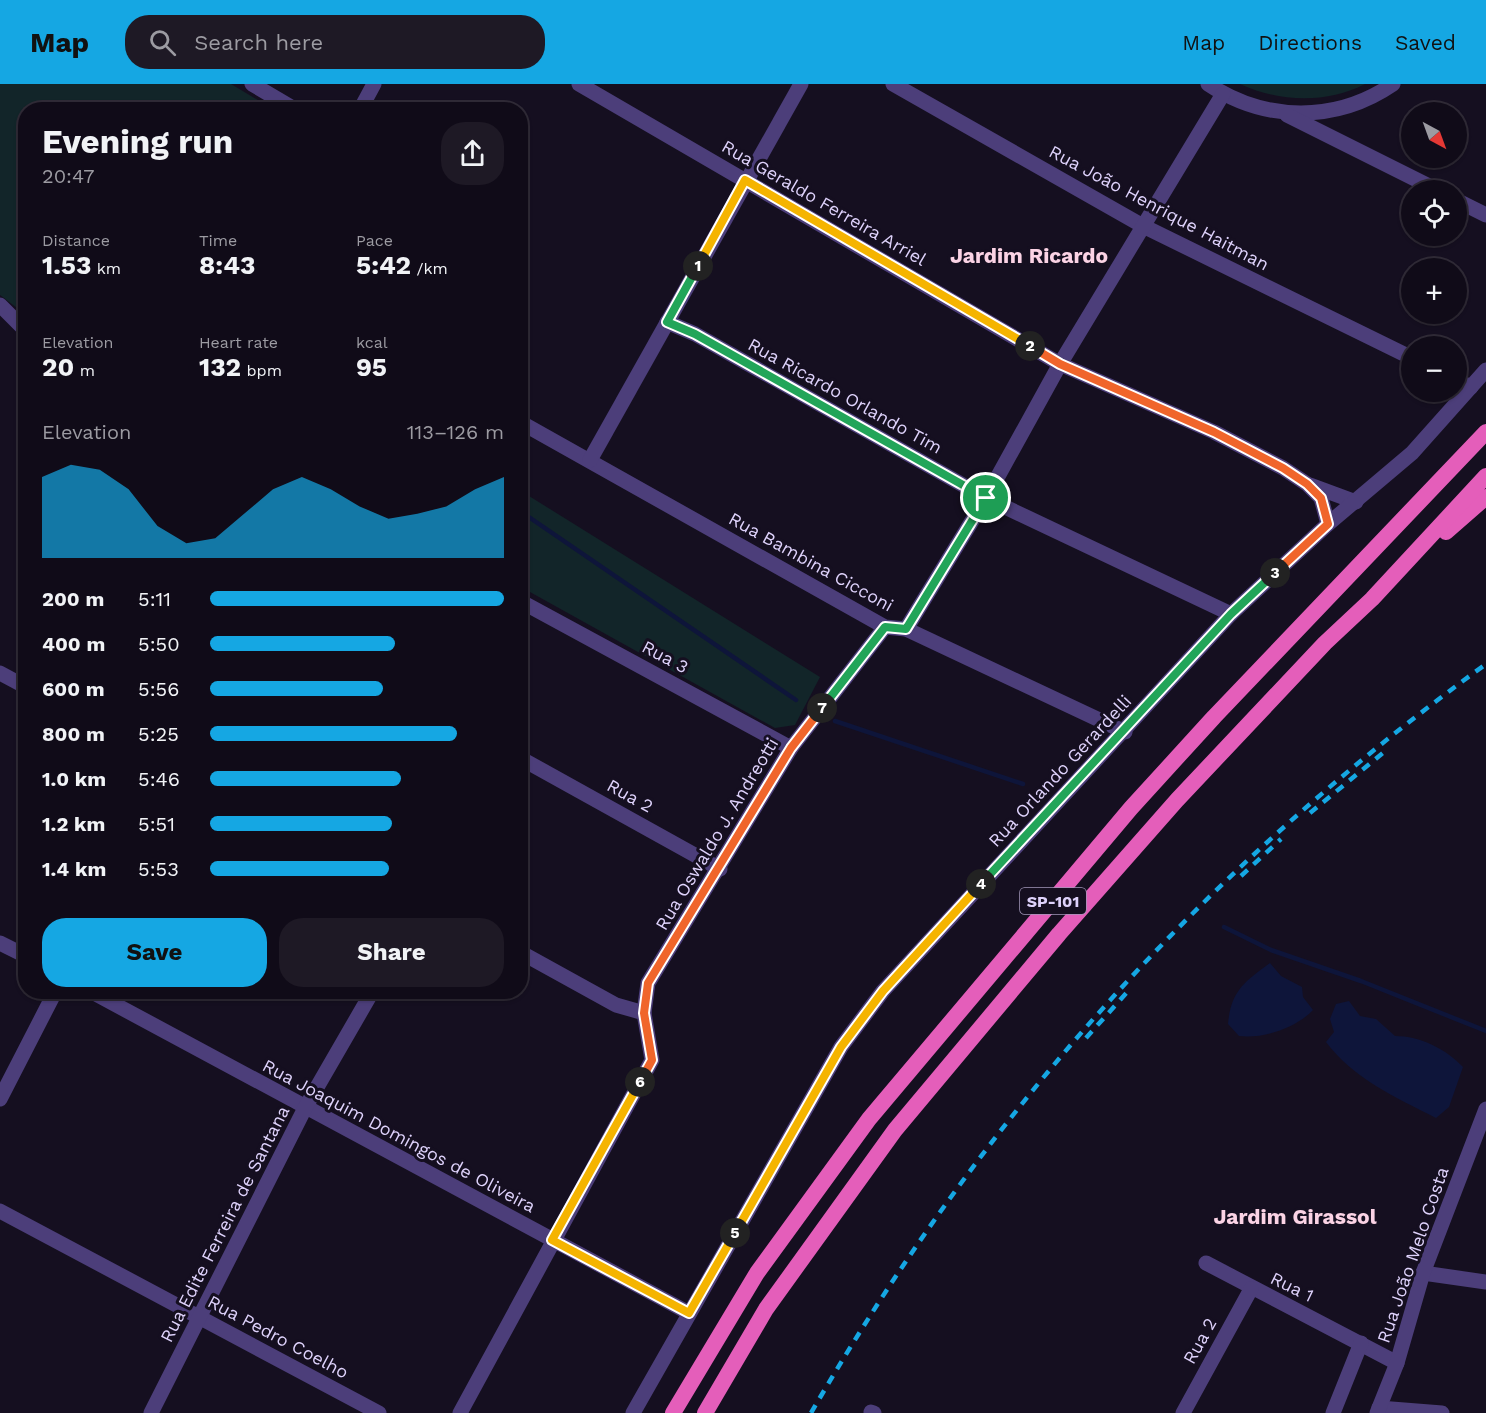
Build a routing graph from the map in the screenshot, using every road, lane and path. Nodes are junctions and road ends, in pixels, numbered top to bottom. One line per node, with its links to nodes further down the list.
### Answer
1 (252, 84): 9 (street)
2 (374, 84): 10 (street)
3 (579, 84): 12 (street, Rua Geraldo Ferreira Arriel)
4 (801, 84): 12 (street)
5 (893, 84): 16 (street, Rua João Henrique Haitman)
6 (1208, 84): 8 (street)
7 (1393, 84): 11 (street)
8 (1223, 94): 11 (street); 16 (street)
9 (282, 102)
10 (364, 102)
11 (1283, 113): 13 (street)
12 (745, 180): 18 (street); 21 (street, Rua Geraldo Ferreira Arriel)
13 (1417, 180)
14 (1467, 206): 15 (street)
15 (1486, 215)
16 (1143, 226): 20 (street, Rua João Henrique Haitman); 21 (street)
17 (2, 313): 19 (street)
18 (667, 322): 27 (street); 31 (street, Rua Ricardo Orlando Tim)
19 (18, 325)
20 (1401, 353)
21 (1060, 364): 29 (street, Rua Geraldo Ferreira Arriel); 31 (street)
22 (1486, 370): 24 (street, Rua Orlando Gerardelli)
23 (1467, 385): 24 (street)
24 (1471, 387): 32 (street, Rua Orlando Gerardelli)
25 (528, 426): 27 (street, Rua Bambina Cicconi)
26 (1486, 432): 70 (highway, SP-101)
27 (590, 460): 37 (street, Rua Bambina Cicconi)
28 (1486, 476): 34 (highway, SP-101)
29 (1307, 484): 32 (street, Rua Geraldo Ferreira Arriel); 33 (street, Rua Geraldo Ferreira Arriel)
30 (1486, 497): 34 (highway)
31 (986, 498): 36 (street, Rua Ricardo Orlando Tim); 38 (street)
32 (1356, 502): 33 (street, Rua Orlando Gerardelli)
33 (1328, 524): 36 (street, Rua Orlando Gerardelli)
34 (1372, 599): 71 (highway, SP-101)
35 (528, 605): 42 (street, Rua 3)
36 (1231, 614): 41 (street, Rua Orlando Gerardelli)
37 (885, 627): 38 (street, Rua Bambina Cicconi); 42 (street, Rua Oswaldo J. Andreotti)
38 (906, 629): 41 (street, Rua Bambina Cicconi)
39 (0, 673): 40 (street)
40 (18, 683)
41 (1125, 732): 61 (street, Rua Orlando Gerardelli)
42 (791, 748): 44 (street, Rua Oswaldo J. Andreotti)
43 (528, 763): 44 (street, Rua 2)
44 (720, 868): 51 (street, Rua Oswaldo J. Andreotti)
45 (0, 943): 46 (street)
46 (18, 952)
47 (528, 956): 51 (street)
48 (51, 999): 52 (street)
49 (105, 999): 53 (street, Rua Joaquim Domingos de Oliveira)
50 (368, 999): 53 (street, Rua Edite Ferreira de Santana)
51 (644, 1013): 56 (street, Rua Oswaldo J. Andreotti)
52 (0, 1099)
53 (305, 1108): 56 (street, Rua Joaquim Domingos de Oliveira); 62 (street, Rua Edite Ferreira de Santana)
54 (1486, 1109): 58 (street, Rua João Melo Costa)
55 (0, 1211): 62 (street, Rua Pedro Coelho)
56 (552, 1240): 61 (street, Rua Joaquim Domingos de Oliveira); 68 (street)
57 (1206, 1263): 60 (street, Rua 1)
58 (1423, 1273): 59 (street); 64 (street, Rua João Melo Costa)
59 (1486, 1282)
60 (1251, 1288): 63 (street, Rua 1); 72 (street, Rua 2)
61 (689, 1313): 69 (street, Rua Orlando Gerardelli)
62 (198, 1316): 66 (street, Rua Edite Ferreira de Santana); 67 (street, Rua Pedro Coelho)
63 (1361, 1343): 64 (street, Rua 1); 73 (street)
64 (1397, 1363): 65 (street, Rua João Melo Costa)
65 (1378, 1410): 74 (street)
66 (151, 1413)
67 (379, 1413)
68 (460, 1413)
69 (633, 1413)
70 (673, 1413)
71 (705, 1413)
72 (1183, 1413)
73 (1333, 1413)
74 (1442, 1413)

